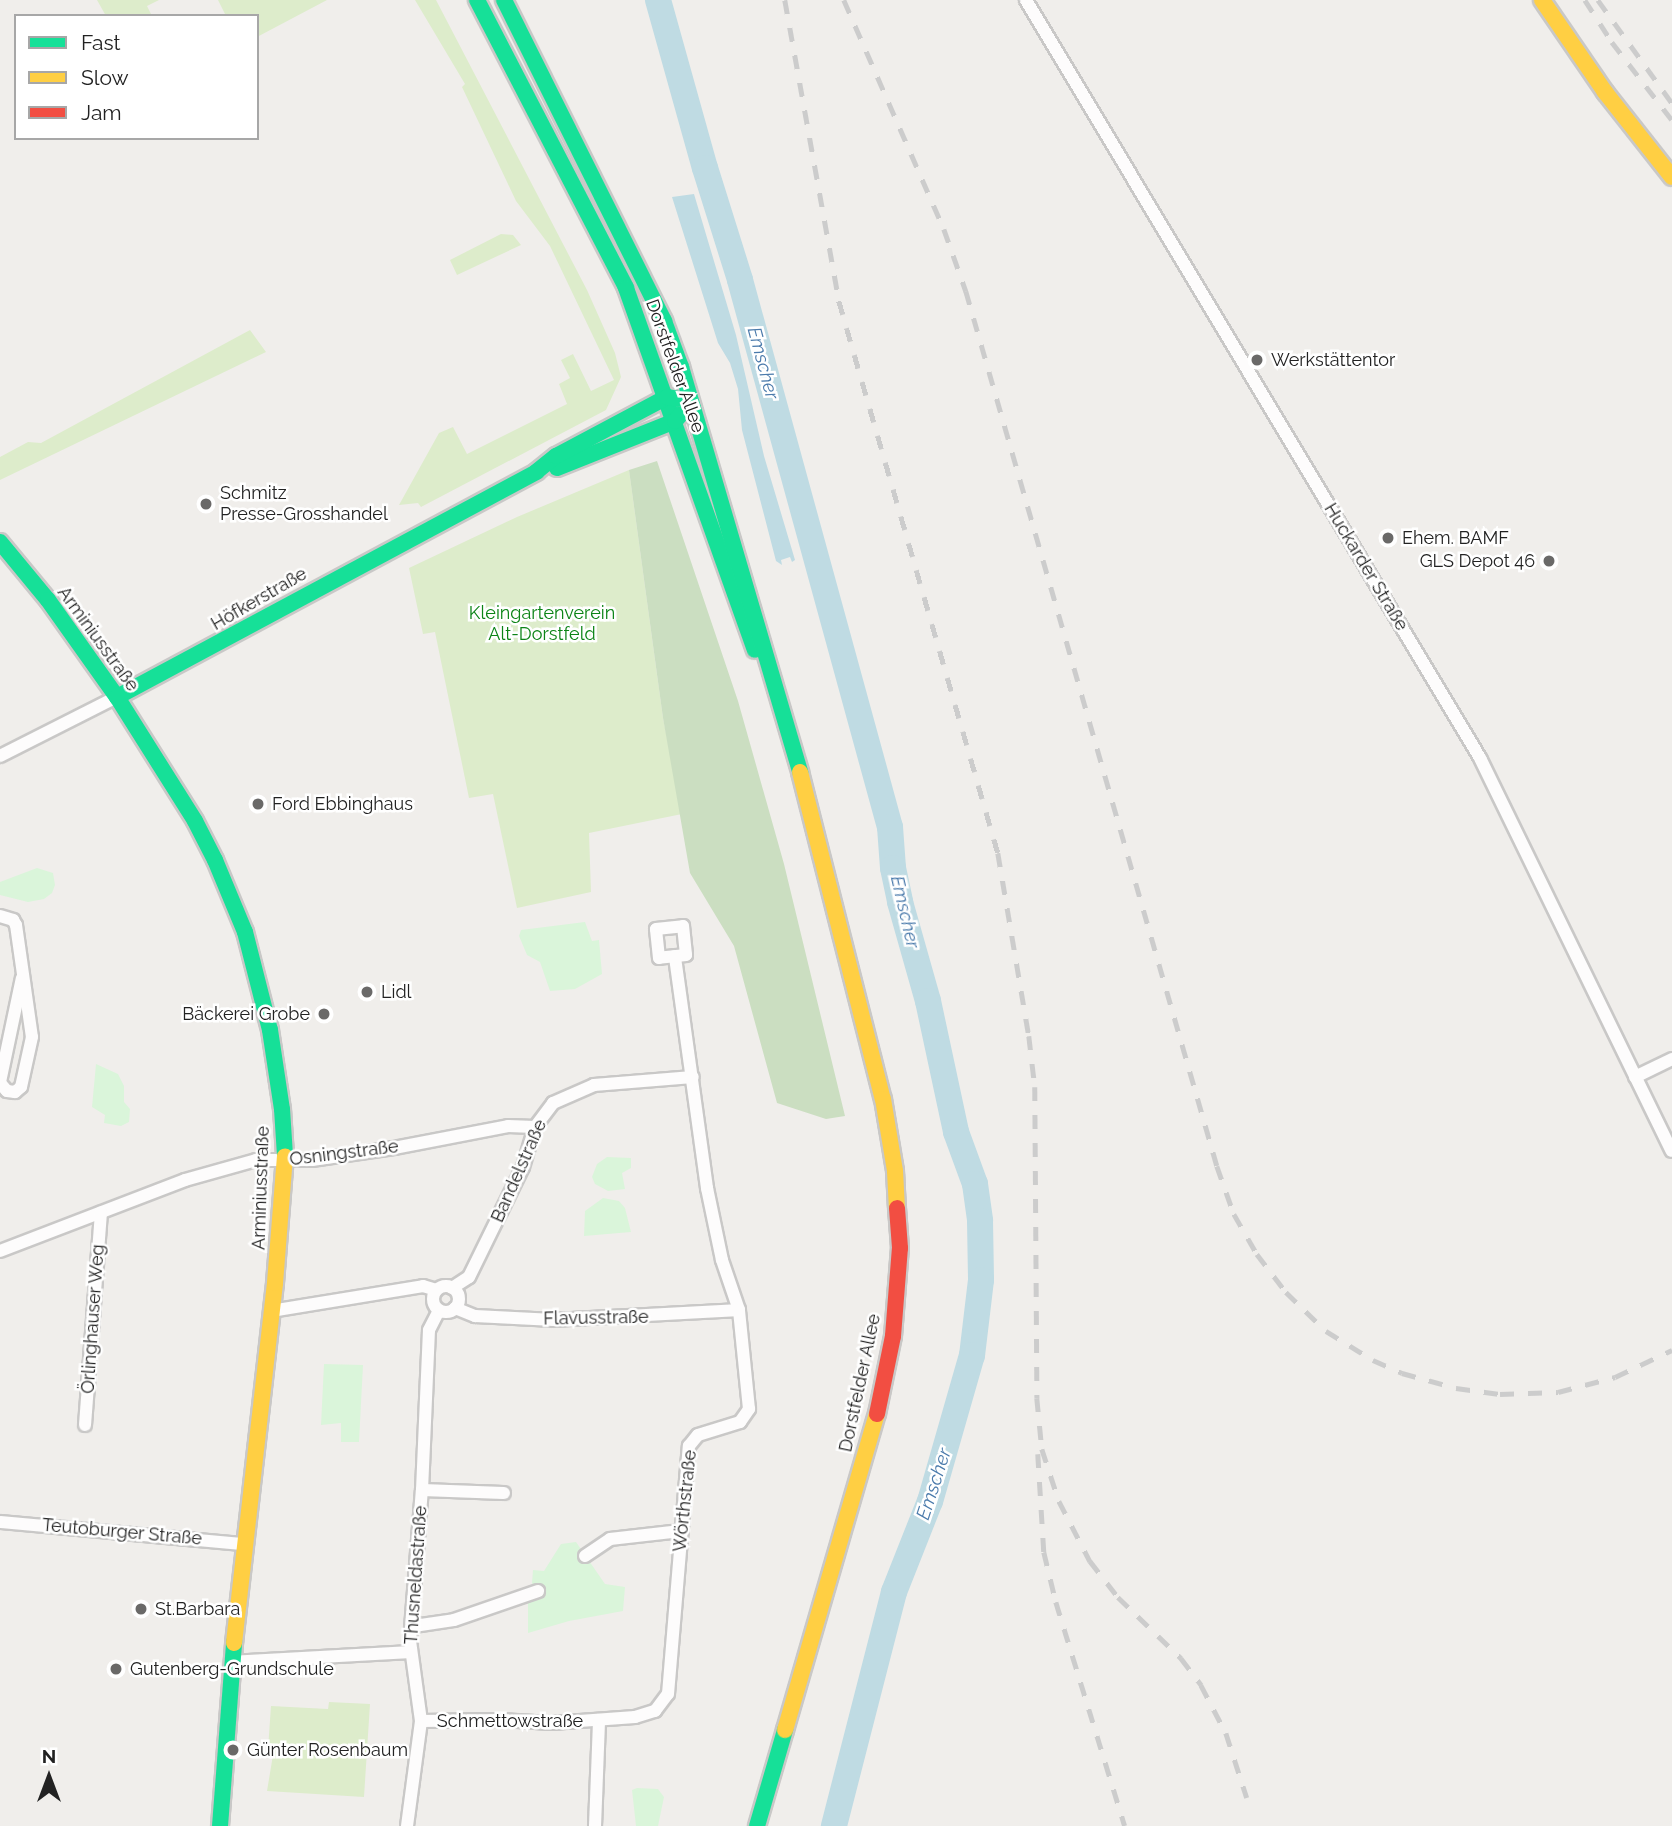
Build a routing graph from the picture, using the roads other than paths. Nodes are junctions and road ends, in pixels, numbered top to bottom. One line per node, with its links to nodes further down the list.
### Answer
1 (477, 0): 6 (main road, Dorstfelder Allee)
2 (504, 0): 7 (main road, Dorstfelder Allee)
3 (1026, 0): 19 (street, Huckarder Straße)
4 (1542, 0): 5 (main road)
5 (1672, 177)
6 (667, 397): 7 (main road); 8 (main road, Dorstfelder Allee); 9 (main road, Höfkerstraße)
7 (692, 401): 8 (main road, Höfkerstraße); 13 (main road, Dorstfelder Allee)
8 (675, 421): 9 (main road, Höfkerstraße); 13 (main road, Dorstfelder Allee)
9 (536, 472): 11 (main road, Höfkerstraße)
10 (0, 542): 11 (main road, Arminiusstraße)
11 (117, 697): 12 (street, Höfkerstraße); 23 (main road, Arminiusstraße)
12 (0, 756)
13 (797, 762): 48 (main road, Dorstfelder Allee)
14 (0, 916): 16 (street)
15 (676, 956): 18 (street, Wörthstraße)
16 (24, 968): 20 (street); 20 (street)
17 (1672, 1059): 19 (street)
18 (693, 1077): 21 (street, Bandelstraße); 30 (street, Wörthstraße)
19 (1635, 1077): 22 (street, Huckarder Straße)
20 (0, 1082)
21 (535, 1127): 23 (street, Osningstraße); 26 (street, Bandelstraße)
22 (1672, 1151)
23 (285, 1161): 24 (street, Osningstraße); 31 (main road, Arminiusstraße)
24 (101, 1213): 25 (street, Osningstraße); 32 (street, Örlinghauser Weg)
25 (0, 1251)
26 (452, 1287): 27 (street); 28 (street)
27 (436, 1290): 29 (street); 31 (street)
28 (455, 1308): 29 (street); 30 (street, Flavusstraße)
29 (439, 1310): 33 (street, Thusneldastraße)
30 (738, 1310): 36 (street, Wörthstraße)
31 (271, 1311): 37 (main road, Arminiusstraße)
32 (85, 1425)
33 (422, 1490): 34 (street, Thusneldastraße); 40 (street, Thusneldastraße)
34 (504, 1493)
35 (0, 1522): 37 (street, Teutoburger Straße)
36 (681, 1531): 38 (street); 43 (street, Wörthstraße)
37 (244, 1544): 42 (main road, Arminiusstraße)
38 (585, 1556)
39 (538, 1591): 40 (street)
40 (414, 1626): 41 (street, Thusneldastraße)
41 (410, 1652): 42 (street); 44 (street, Thusneldastraße)
42 (231, 1662): 45 (main road, Arminiusstraße)
43 (599, 1720): 44 (street, Schmettowstraße); 47 (street)
44 (421, 1721): 46 (street, Thusneldastraße)
45 (220, 1826)
46 (407, 1826)
47 (596, 1826)
48 (755, 1826)

